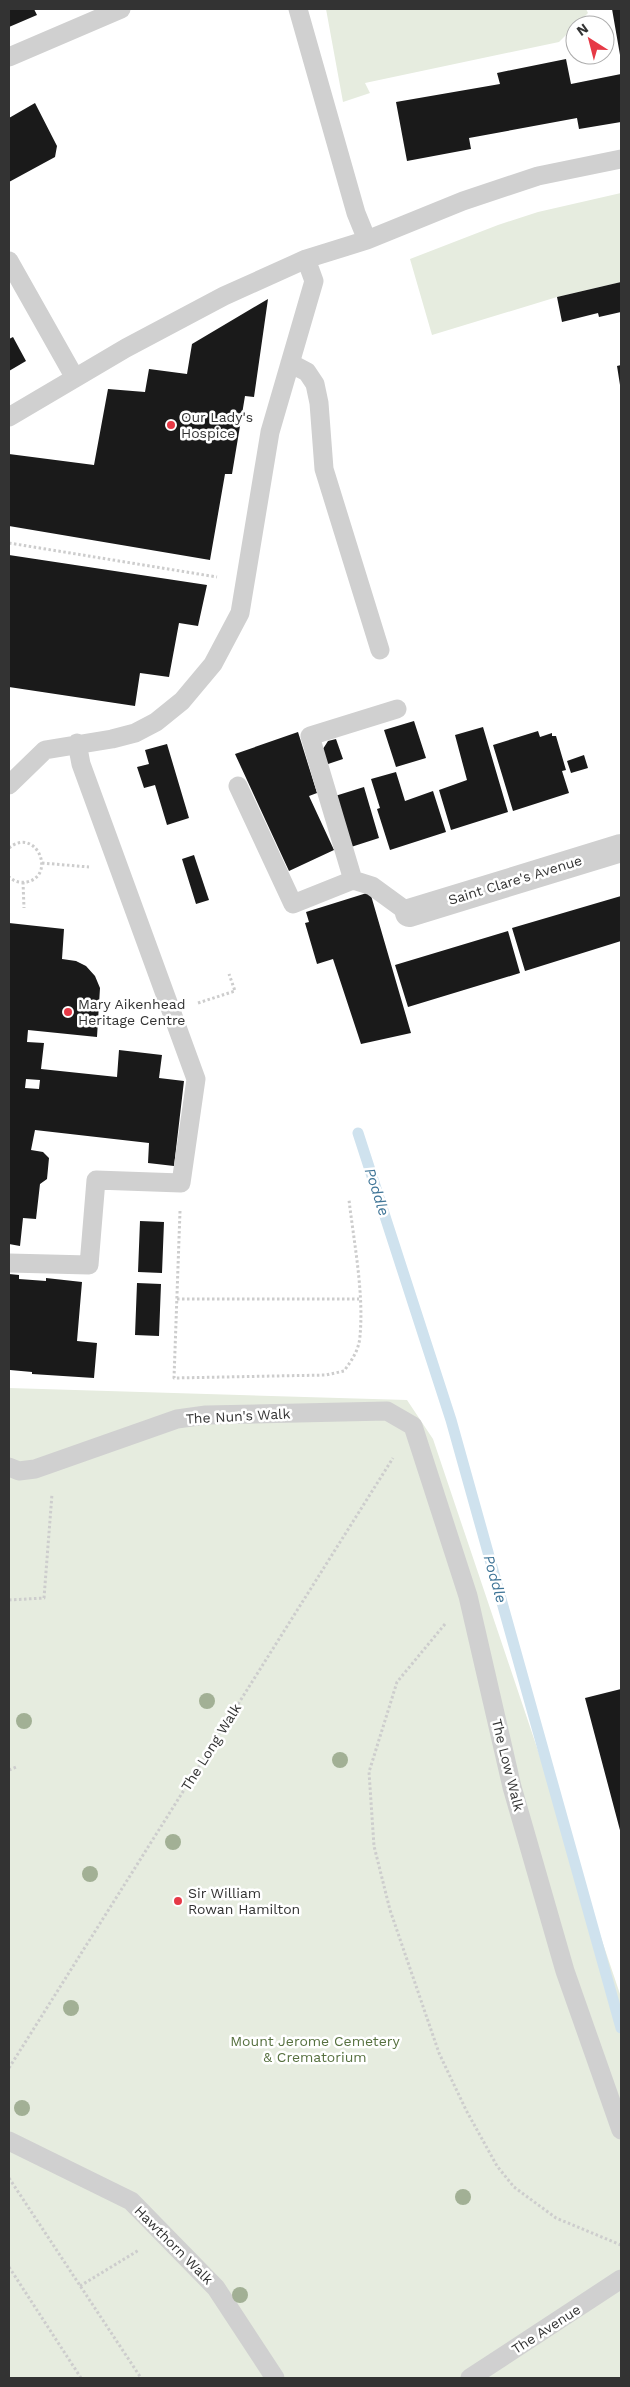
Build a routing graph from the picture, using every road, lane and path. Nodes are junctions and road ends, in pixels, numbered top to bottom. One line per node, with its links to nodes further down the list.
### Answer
1 (121, 9): 3 (lane)
2 (298, 9): 5 (lane)
3 (9, 57)
4 (621, 159): 5 (lane)
5 (366, 240): 6 (lane)
6 (306, 259): 8 (lane); 9 (lane)
7 (9, 261): 9 (lane)
8 (290, 363): 13 (lane); 15 (lane)
9 (76, 378): 10 (lane)
10 (9, 418)
11 (9, 543): 12 (path)
12 (222, 578)
13 (380, 650)
14 (397, 709): 23 (lane)
15 (76, 743): 16 (lane); 20 (lane)
16 (9, 785)
17 (238, 786): 23 (lane)
18 (9, 848): 21 (path)
19 (621, 848): 26 (street, Saint Clare's Avenue)
20 (116, 859): 21 (path); 28 (lane)
21 (42, 863): 24 (path)
22 (9, 877): 24 (path)
23 (353, 880): 26 (lane)
24 (22, 882): 25 (path)
25 (24, 908)
26 (408, 913)
27 (229, 974): 28 (path)
28 (171, 1011): 29 (lane)
29 (181, 1183): 31 (lane); 32 (path)
30 (350, 1200): 33 (path)
31 (9, 1264)
32 (177, 1299): 33 (path); 33 (path)
33 (359, 1299)
34 (413, 1426): 35 (lane, The Nun's Walk); 37 (lane, The Low Walk); 41 (path, The Long Walk)
35 (55, 1462): 36 (lane, The Nun's Walk); 38 (path)
36 (9, 1467)
37 (468, 1596): 42 (lane, The Low Walk); 46 (path)
38 (9, 1600)
39 (16, 1767): 40 (path)
40 (9, 1770)
41 (9, 2068)
42 (621, 2130)
43 (9, 2141): 45 (lane, Hawthorn Walk)
44 (9, 2178): 49 (path)
45 (163, 2235): 49 (path); 52 (lane, Hawthorn Walk)
46 (621, 2245)
47 (9, 2267): 50 (path)
48 (621, 2279): 53 (lane, The Avenue)
49 (80, 2286): 51 (path)
50 (81, 2378)
51 (141, 2378)
52 (275, 2378)
53 (470, 2378)

